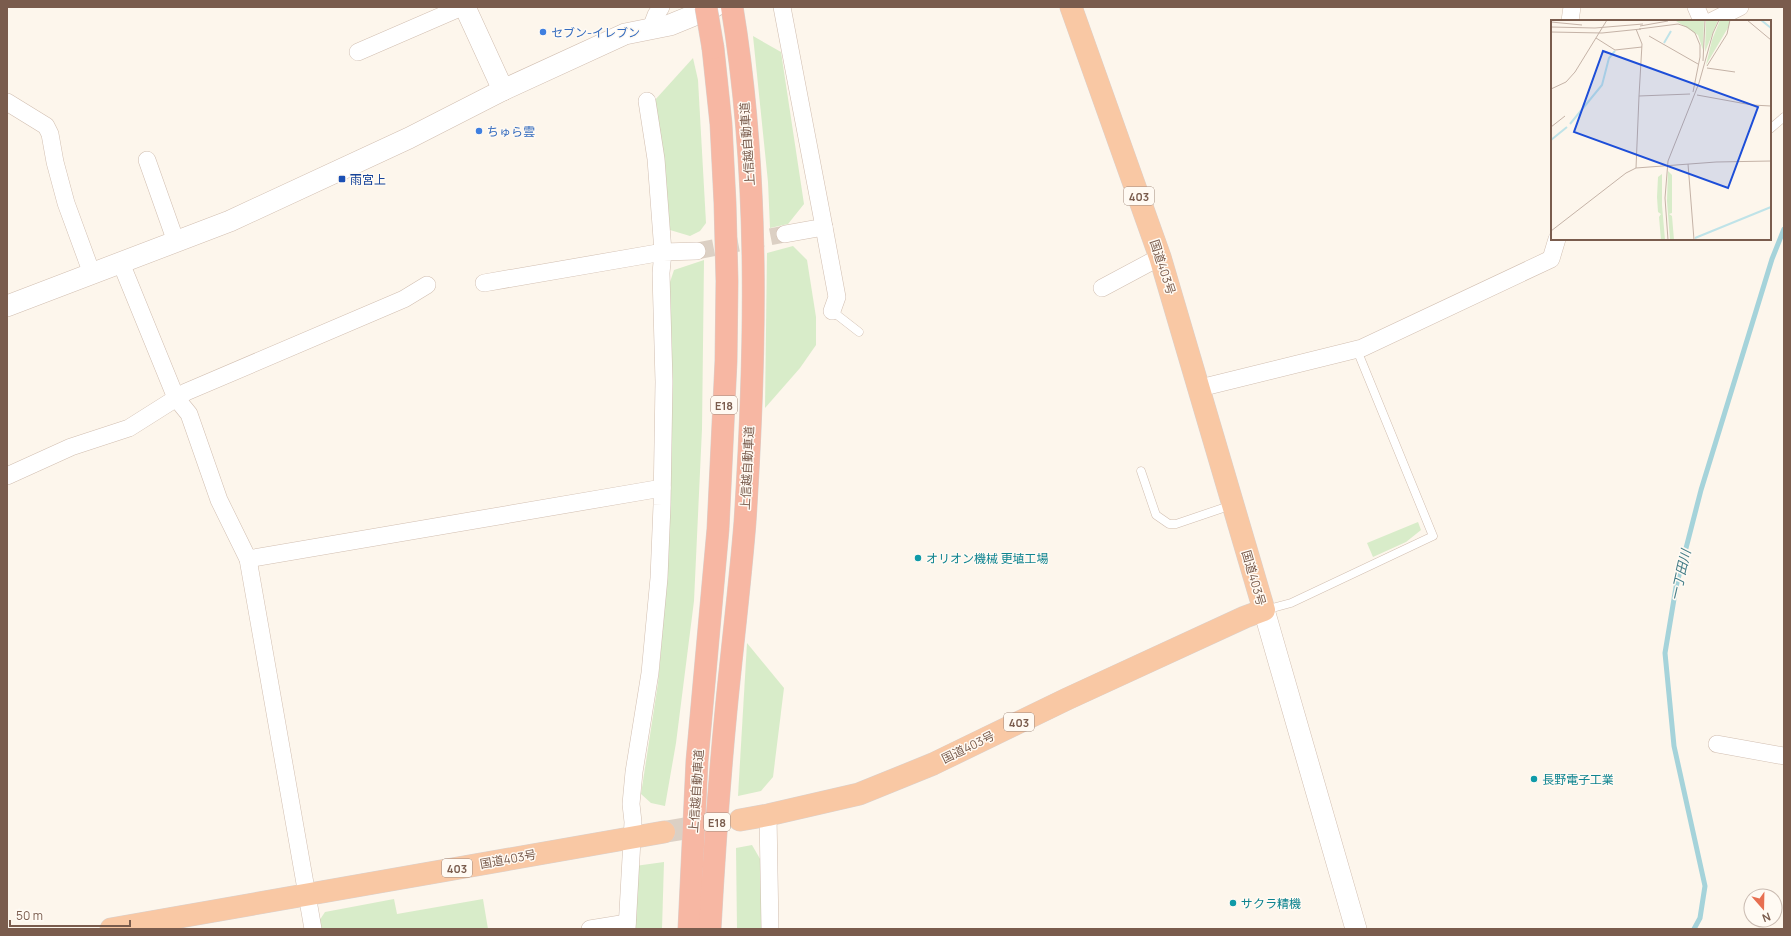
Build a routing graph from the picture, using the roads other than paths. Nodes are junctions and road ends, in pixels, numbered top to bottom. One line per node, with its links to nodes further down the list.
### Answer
1 (462, 7): 16 (street)
2 (465, 7): 17 (street)
3 (661, 7): 15 (street)
4 (706, 7): 50 (highway, 上信越自動車道 / E18, bridge)
5 (714, 7): 15 (street)
6 (732, 7): 47 (highway, 上信越自動車道 / E18)
7 (782, 7): 23 (street)
8 (1071, 7): 29 (highway, 国道403号 / 403)
9 (1572, 7): 12 (street)
10 (1696, 7): 13 (street)
11 (1739, 12): 14 (street)
12 (1570, 20)
13 (1702, 20)
14 (1715, 20)
15 (652, 28): 17 (street)
16 (358, 52)
17 (503, 90): 26 (street)
18 (647, 101): 28 (street)
19 (7, 102): 31 (street)
20 (1784, 117): 21 (lane)
21 (1771, 128)
22 (147, 160): 26 (street)
23 (824, 227): 24 (street); 36 (street)
24 (785, 234)
25 (1557, 240): 38 (street)
26 (176, 242): 30 (street)
27 (696, 251): 28 (street)
28 (663, 252): 32 (street); 43 (street)
29 (1160, 257): 34 (street); 39 (highway, 国道403号 / 403)
30 (121, 263): 31 (street); 40 (street)
31 (92, 274): 35 (street)
32 (484, 283)
33 (427, 285): 40 (street)
34 (1102, 288)
35 (7, 306)
36 (832, 311): 37 (lane)
37 (859, 332)
38 (1357, 350): 39 (street); 46 (lane)
39 (1200, 388): 44 (highway, 国道403号 / 403)
40 (176, 398): 42 (street); 45 (street)
41 (1141, 471): 44 (lane)
42 (7, 476)
43 (662, 488): 45 (street); 54 (street)
44 (1232, 505): 46 (highway, 国道403号 / 403)
45 (248, 559): 55 (street)
46 (1264, 610): 51 (highway, 国道403号 / 403); 67 (street)
47 (726, 716): 64 (highway, 上信越自動車道 / E18); 65 (highway)
48 (1717, 744): 49 (street)
49 (1784, 756)
50 (697, 761): 62 (highway); 63 (highway, 上信越自動車道 / E18)
51 (768, 815): 52 (highway, 国道403号 / 403); 66 (street)
52 (740, 820)
53 (664, 832): 54 (highway, 国道403号 / 403)
54 (633, 837): 55 (highway, 国道403号 / 403); 57 (street)
55 (307, 894): 56 (highway, 国道403号 / 403); 60 (street)
56 (281, 899): 58 (highway, 国道403号 / 403); 59 (highway, 国道403号)
57 (627, 926): 61 (street)
58 (111, 929)
59 (179, 929)
60 (313, 929)
61 (590, 929)
62 (682, 929)
63 (689, 929)
64 (710, 929)
65 (725, 929)
66 (770, 929)
67 (1356, 929)

